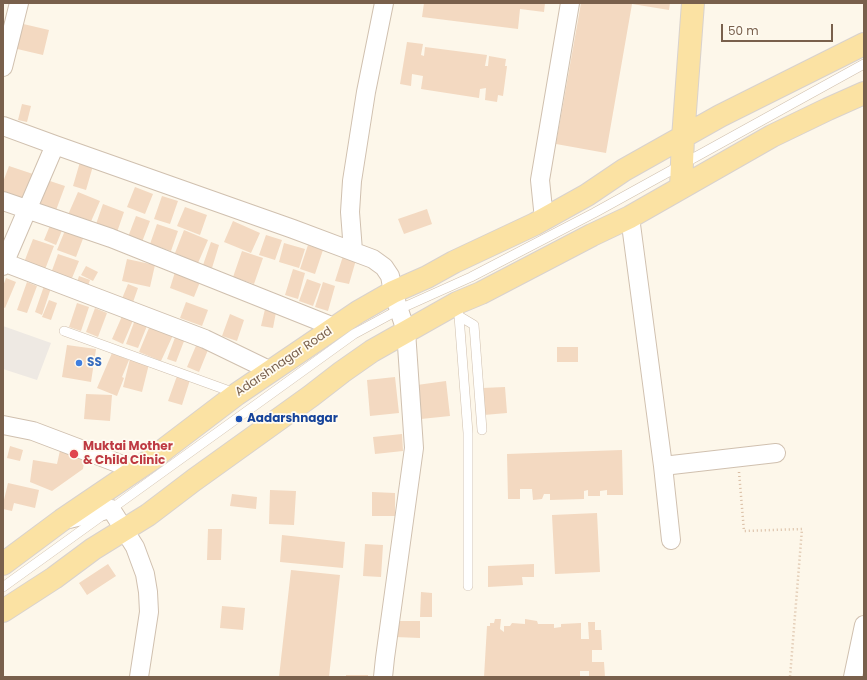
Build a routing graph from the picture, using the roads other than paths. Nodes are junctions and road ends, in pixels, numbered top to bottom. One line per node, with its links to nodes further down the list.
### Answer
1 (19, 3): 7 (street)
2 (384, 3): 18 (street)
3 (570, 3): 17 (street)
4 (693, 3): 10 (main road)
5 (864, 44): 10 (main road, Adarshnagar Road)
6 (864, 64): 12 (lane)
7 (3, 67)
8 (864, 93): 13 (main road)
9 (3, 126): 11 (street)
10 (682, 138): 12 (main road); 17 (main road, Adarshnagar Road)
11 (55, 146): 15 (street); 18 (street)
12 (682, 164): 13 (main road); 20 (lane)
13 (681, 188): 16 (main road)
14 (3, 201): 15 (street)
15 (27, 209): 19 (street); 22 (street)
16 (630, 217): 21 (main road); 30 (street)
17 (544, 219): 20 (main road, Adarshnagar Road)
18 (352, 250): 20 (street)
19 (4, 264): 25 (street)
20 (396, 301): 22 (main road, Adarshnagar Road); 24 (street); 32 (lane)
21 (458, 309): 24 (main road); 28 (lane); 37 (lane)
22 (334, 327): 25 (main road, Adarshnagar Road)
23 (64, 331): 26 (lane)
24 (406, 331): 34 (main road); 42 (street)
25 (271, 371): 26 (main road, Adarshnagar Road)
26 (237, 394): 31 (main road, Adarshnagar Road)
27 (3, 425): 31 (street)
28 (482, 430)
29 (776, 453): 30 (street)
30 (663, 466): 35 (street)
31 (136, 470): 33 (main road, Adarshnagar Road)
32 (111, 509): 33 (street); 34 (street); 38 (lane)
33 (62, 520): 36 (main road, Adarshnagar Road)
34 (123, 530): 39 (main road); 41 (street)
35 (671, 540)
36 (4, 562)
37 (468, 586)
38 (3, 587)
39 (3, 611)
40 (864, 626): 43 (street)
41 (139, 677)
42 (383, 677)
43 (853, 677)

